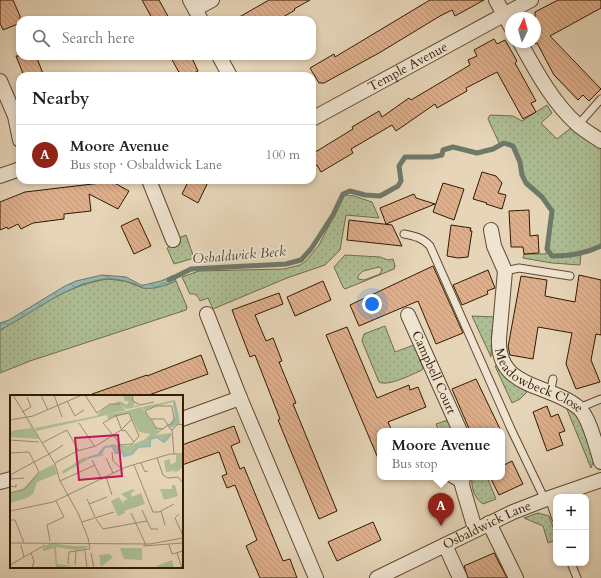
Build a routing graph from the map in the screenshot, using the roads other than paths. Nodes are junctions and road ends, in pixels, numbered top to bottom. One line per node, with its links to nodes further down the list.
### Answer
1 (212, 0): 4 (street)
2 (496, 0): 6 (street)
3 (531, 0): 5 (street, Temple Avenue)
4 (195, 10)
5 (518, 12)
6 (505, 16)
7 (505, 22): 13 (street, Temple Avenue)
8 (524, 48): 15 (street)
9 (221, 60): 10 (street)
10 (228, 72)
11 (0, 81): 14 (street)
12 (601, 99): 15 (lane)
13 (316, 117)
14 (16, 121)
15 (578, 124): 16 (street)
16 (601, 141)
17 (16, 170): 18 (street)
18 (0, 176)
19 (151, 184): 22 (street)
20 (491, 230): 23 (street, Meadowbeck Close)
21 (404, 234): 39 (lane)
22 (173, 240)
23 (505, 271): 24 (lane); 28 (street, Meadowbeck Close)
24 (570, 276)
25 (207, 314): 30 (street)
26 (408, 315): 33 (street, Campbell Court)
27 (553, 379): 28 (lane)
28 (550, 393): 31 (street, Meadowbeck Close)
29 (600, 397): 31 (lane)
30 (240, 398): 32 (street); 46 (street)
31 (579, 408): 34 (street, Meadowbeck Close)
32 (183, 418)
33 (459, 428)
34 (601, 462)
35 (10, 479): 38 (street)
36 (601, 480): 39 (street, Osbaldwick Lane)
37 (462, 481): 42 (street)
38 (0, 482)
39 (547, 499): 40 (lane); 41 (street, Osbaldwick Lane)
40 (553, 512)
41 (489, 523): 42 (street, Osbaldwick Lane); 48 (street)
42 (476, 530): 43 (street, Osbaldwick Lane)
43 (445, 545): 45 (street, Osbaldwick Lane); 47 (street)
44 (572, 566): 49 (lane)
45 (381, 577)
46 (316, 578)
47 (460, 578)
48 (516, 578)
49 (577, 578)

